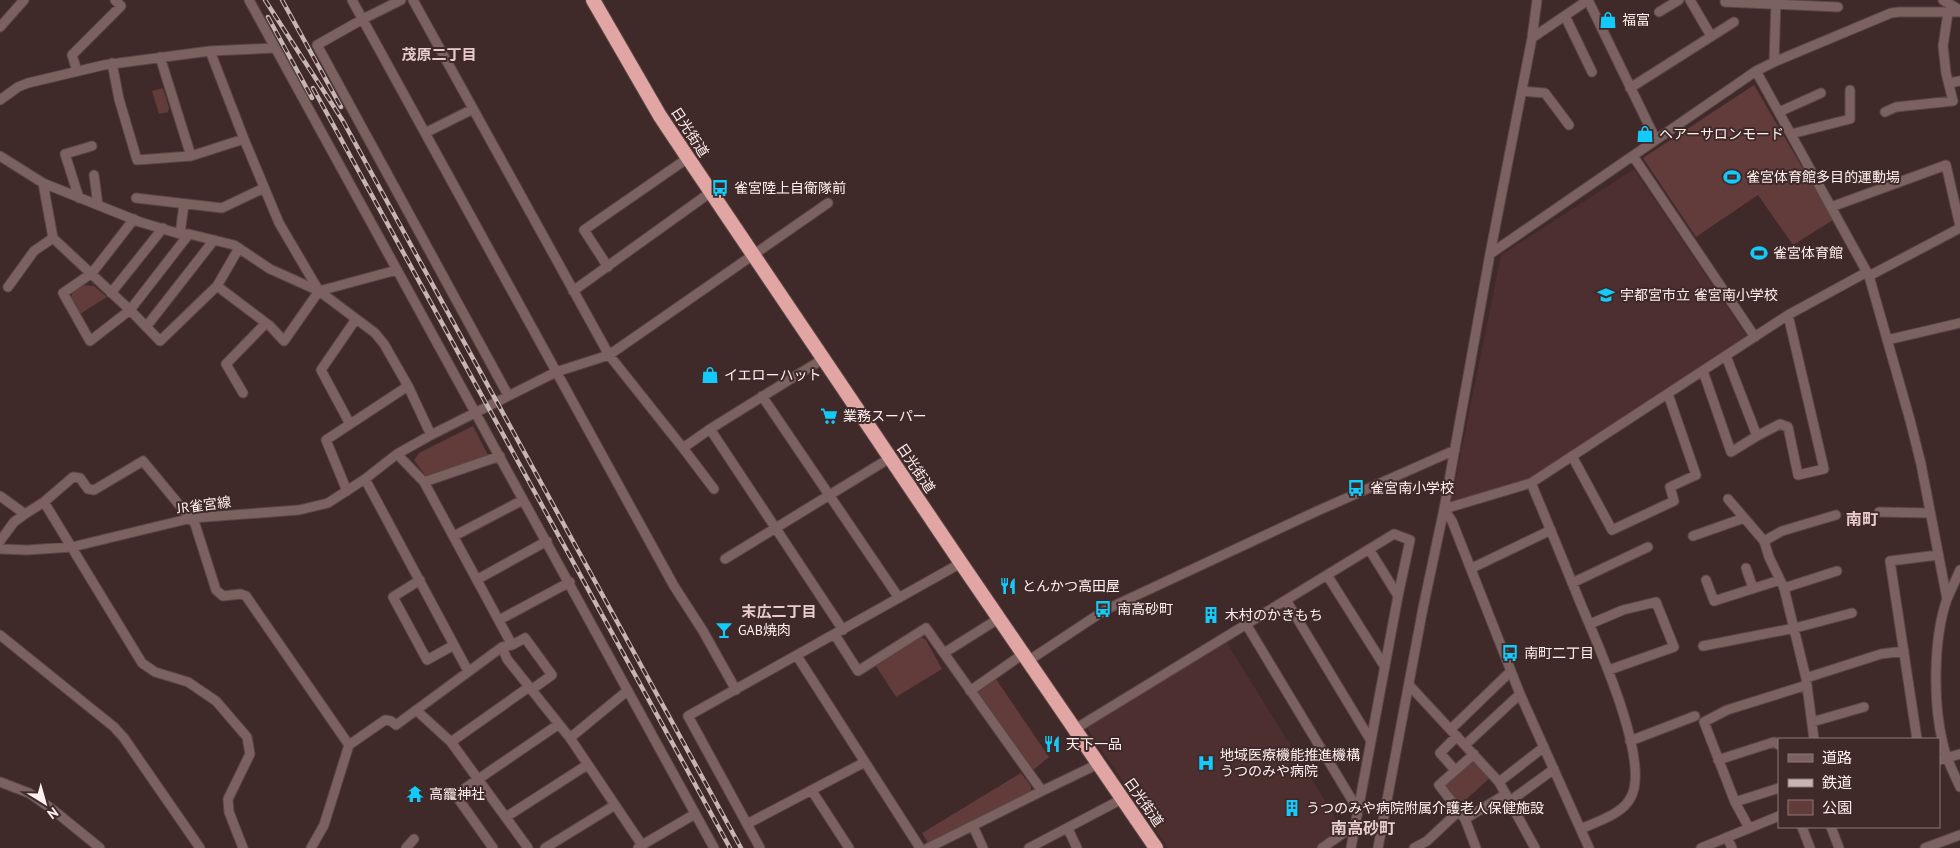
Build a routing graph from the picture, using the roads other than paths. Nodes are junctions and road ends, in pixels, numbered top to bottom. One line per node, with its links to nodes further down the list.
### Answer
1 (24, 0): 22 (street)
2 (115, 0): 30 (street)
3 (249, 0): 25 (street)
4 (352, 0): 20 (street)
5 (401, 0): 20 (street)
6 (413, 0): 41 (street)
7 (593, 0): 53 (highway, 日光街道)
8 (1537, 0): 24 (street)
9 (1588, 0): 19 (street); 35 (street)
10 (1679, 0): 17 (street)
11 (1690, 0): 23 (street)
12 (1943, 0): 16 (street)
13 (1725, 2): 14 (street)
14 (1776, 3): 15 (street); 28 (street)
15 (1838, 7)
16 (1960, 11): 18 (street)
17 (1658, 12)
18 (1948, 13): 28 (street); 34 (street)
19 (1566, 16): 24 (street); 32 (street)
20 (363, 19): 45 (street); 99 (street)
21 (1734, 22): 23 (street)
22 (0, 27)
23 (1711, 36): 35 (street)
24 (1532, 38): 37 (street)
25 (275, 48): 26 (street); 75 (street)
26 (210, 51): 27 (street); 47 (street)
27 (160, 57): 29 (street); 51 (street)
28 (1774, 62): 31 (street)
29 (112, 63): 30 (street); 51 (street)
30 (77, 71): 39 (street)
31 (1756, 71): 42 (street); 48 (street)
32 (1592, 72)
33 (1960, 81): 34 (street)
34 (1949, 83): 40 (street)
35 (1630, 88): 48 (street)
36 (1850, 90): 46 (street)
37 (1522, 91): 44 (street); 72 (street)
38 (1821, 93): 42 (street)
39 (0, 100)
40 (1957, 103): 43 (street)
41 (473, 110): 45 (street); 81 (street)
42 (1778, 112): 46 (street)
43 (1885, 112)
44 (1569, 125)
45 (425, 133): 95 (street)
46 (1791, 134): 63 (street)
47 (244, 139): 51 (street); 56 (street)
48 (1656, 140): 52 (street)
49 (92, 146): 58 (street)
50 (0, 156): 55 (street)
51 (191, 156)
52 (1633, 156): 72 (street); 89 (street)
53 (688, 158): 57 (highway, 日光街道); 74 (street)
54 (94, 175): 62 (street)
55 (43, 183): 58 (street); 69 (street)
56 (264, 188): 61 (street); 80 (street)
57 (711, 192): 73 (highway, 日光街道); 74 (street)
58 (79, 198): 62 (street)
59 (136, 198): 61 (street)
60 (828, 203): 73 (street, JR雀宮線)
61 (184, 204): 67 (street)
62 (98, 205): 64 (street)
63 (1832, 207): 65 (street); 77 (street)
64 (134, 219): 66 (street); 76 (street)
65 (1960, 227): 77 (street)
66 (163, 228): 67 (street); 82 (street)
67 (180, 234): 68 (street)
68 (190, 234): 70 (street); 83 (street)
69 (53, 238): 76 (street); 79 (street)
70 (214, 240): 71 (street); 88 (street)
71 (239, 248): 78 (street); 80 (street)
72 (1490, 254): 107 (street)
73 (754, 255): 91 (street, JR雀宮線); 93 (highway, 日光街道)
74 (608, 267): 81 (street)
75 (397, 270): 80 (street); 101 (street)
76 (92, 273): 82 (street); 83 (street)
77 (1868, 274): 84 (street); 90 (street)
78 (217, 286): 86 (street); 88 (street)
79 (8, 287)
80 (319, 291): 85 (street); 86 (street)
81 (573, 292): 91 (street)
82 (112, 293): 83 (street)
83 (130, 310): 88 (street)
84 (1788, 315): 89 (street); 105 (street)
85 (356, 319): 96 (street); 102 (street)
86 (266, 323): 97 (street)
87 (1960, 323): 90 (street)
88 (146, 327)
89 (1755, 338): 92 (street)
90 (1887, 340): 124 (street)
91 (609, 355): 95 (street, JR雀宮線); 106 (street)
92 (1726, 356): 94 (street); 105 (street)
93 (823, 359): 100 (street); 111 (highway, 日光街道)
94 (1703, 371): 98 (street); 105 (street)
95 (556, 372): 99 (street, JR雀宮線); 183 (street)
96 (408, 386): 102 (street); 104 (street)
97 (243, 393)
98 (1668, 394): 110 (street); 110 (street)
99 (508, 395): 101 (street, JR雀宮線)
100 (762, 396): 103 (street); 118 (street)
101 (474, 412): 104 (street, JR雀宮線); 109 (street)
102 (350, 424): 116 (street)
103 (710, 429): 106 (street); 129 (street)
104 (431, 435): 108 (street, JR雀宮線)
105 (1757, 436)
106 (684, 448): 115 (street)
107 (1454, 450): 122 (street); 175 (street)
108 (397, 454): 112 (street, JR雀宮線); 113 (street)
109 (500, 456): 113 (street); 120 (street)
110 (1572, 456): 114 (street)
111 (890, 458): 118 (street); 142 (highway, 日光街道)
112 (365, 479): 116 (street, JR雀宮線); 149 (street)
113 (424, 482): 131 (street)
114 (1531, 483): 122 (street); 130 (street)
115 (714, 489)
116 (347, 491): 127 (street, JR雀宮線)
117 (0, 496): 125 (street)
118 (830, 496): 129 (street); 156 (street)
119 (1728, 499): 128 (street)
120 (523, 500): 131 (street); 134 (street)
121 (44, 502): 125 (street); 127 (street); 136 (street)
122 (1444, 509): 143 (street); 181 (street)
123 (1879, 512): 124 (street)
124 (1929, 513): 140 (street)
125 (25, 514): 133 (street)
126 (1836, 515): 135 (street)
127 (192, 518): 136 (street, JR雀宮線); 201 (street)
128 (1744, 518): 132 (street); 135 (street)
129 (775, 528): 141 (street); 165 (street)
130 (1551, 530): 143 (street); 152 (street)
131 (454, 536): 148 (street)
132 (1692, 536)
133 (0, 541)
134 (547, 541): 148 (street); 151 (street)
135 (1764, 541): 153 (street)
136 (72, 547): 138 (street, JR雀宮線); 245 (street)
137 (1648, 547): 152 (street)
138 (0, 550)
139 (1369, 550): 147 (street); 155 (street); 155 (street)
140 (1938, 555): 157 (street); 172 (street)
141 (725, 559)
142 (961, 563): 156 (street); 160 (highway, 日光街道)
143 (1472, 568): 179 (street)
144 (1746, 568): 154 (street)
145 (1960, 570): 157 (street)
146 (1837, 571): 153 (street)
147 (1327, 575): 158 (street); 176 (street)
148 (478, 579): 161 (street)
149 (420, 580): 168 (street); 168 (street)
150 (1706, 580): 154 (street)
151 (570, 582): 161 (street); 184 (street)
152 (1572, 583): 163 (street)
153 (1782, 584): 154 (street); 164 (street)
154 (1753, 588)
155 (1398, 596): 176 (street)
156 (899, 598): 165 (street)
157 (1947, 599): 206 (street)
158 (1286, 600): 162 (street); 198 (street)
159 (1852, 613): 164 (street)
160 (998, 619): 173 (street); 175 (highway, 日光街道)
161 (499, 620): 169 (street)
162 (1246, 624): 192 (street); 224 (street)
163 (1590, 624): 178 (street); 178 (street)
164 (1794, 628): 170 (street); 180 (street)
165 (843, 630): 167 (street)
166 (0, 634): 244 (street)
167 (835, 635): 173 (street); 174 (street)
168 (454, 645): 177 (street)
169 (512, 645): 171 (street); 182 (street)
170 (1703, 646)
171 (502, 647): 177 (street); 182 (street)
172 (1904, 651): 180 (street); 196 (street)
173 (944, 653): 185 (street)
174 (797, 656): 183 (street); 208 (street)
175 (1025, 657): 185 (street); 192 (highway, 日光街道)
176 (1385, 667): 198 (street)
177 (468, 670): 188 (street)
178 (1610, 670): 197 (street)
179 (1511, 671): 186 (street); 193 (street)
180 (1807, 681): 190 (street); 207 (street)
181 (1409, 685): 193 (street); 262 (street)
182 (530, 688): 191 (street); 199 (street)
183 (736, 690): 230 (street)
184 (627, 691): 194 (street); 226 (street)
185 (970, 691): 219 (street)
186 (1520, 694): 202 (street); 203 (street)
187 (1864, 707): 190 (street)
188 (416, 710): 199 (street); 201 (street)
189 (1695, 716): 197 (street)
190 (1812, 722): 195 (street)
191 (559, 724): 194 (street); 213 (street)
192 (1075, 729): 209 (highway, 日光街道)
193 (1454, 733): 202 (street); 212 (street)
194 (570, 738): 210 (street)
195 (1814, 738)
196 (1917, 738)
197 (1630, 740): 237 (street)
198 (1371, 741): 224 (street)
199 (451, 742): 213 (street)
200 (1778, 744): 207 (street)
201 (349, 745): 246 (street)
202 (1465, 745): 204 (street)
203 (1544, 747): 211 (street); 215 (street)
204 (1474, 754): 212 (street); 215 (street)
205 (1960, 754): 206 (street)
206 (1943, 758): 216 (street)
207 (1718, 760): 222 (street)
208 (866, 762): 218 (street); 254 (street)
209 (1098, 764): 219 (street); 221 (highway, 日光街道)
210 (588, 765): 223 (street); 228 (street)
211 (1554, 769): 220 (street); 237 (street)
212 (1455, 770): 225 (street)
213 (479, 778): 228 (street); 248 (street)
214 (0, 782): 243 (street)
215 (1498, 782): 220 (street)
216 (1960, 787)
217 (1778, 788): 222 (street)
218 (812, 791): 230 (street); 253 (street)
219 (1042, 791): 232 (street)
220 (1508, 798): 229 (street); 265 (street)
221 (1122, 799): 236 (street); 259 (highway, 日光街道)
222 (1735, 802): 233 (street)
223 (615, 805): 242 (street); 250 (street)
224 (1358, 810): 231 (street)
225 (1459, 812): 229 (street); 241 (street)
226 (695, 814): 242 (street); 251 (street)
227 (1778, 816): 233 (street)
228 (506, 817): 249 (street)
229 (1465, 819): 264 (street)
230 (747, 824): 252 (street)
231 (1355, 825): 260 (street); 261 (street)
232 (973, 826): 255 (street); 256 (street)
233 (1749, 828): 239 (street)
234 (1802, 828): 269 (street)
235 (1831, 828): 270 (street)
236 (1068, 829): 257 (street); 258 (street)
237 (1581, 829): 266 (street)
238 (1960, 835): 271 (street)
239 (1728, 837): 267 (street); 268 (street)
240 (414, 839): 247 (street)
241 (1430, 844): 263 (street)
242 (641, 847)
243 (100, 848)
244 (200, 848)
245 (242, 848)
246 (311, 848)
247 (406, 848)
248 (493, 848)
249 (528, 848)
250 (545, 848)
251 (714, 848)
252 (760, 848)
253 (849, 848)
254 (920, 848)
255 (928, 848)
256 (984, 848)
257 (1029, 848)
258 (1077, 848)
259 (1156, 848)
260 (1322, 848)
261 (1351, 848)
262 (1378, 848)
263 (1414, 848)
264 (1476, 848)
265 (1535, 848)
266 (1589, 848)
267 (1701, 848)
268 (1732, 848)
269 (1810, 848)
270 (1839, 848)
271 (1925, 848)

